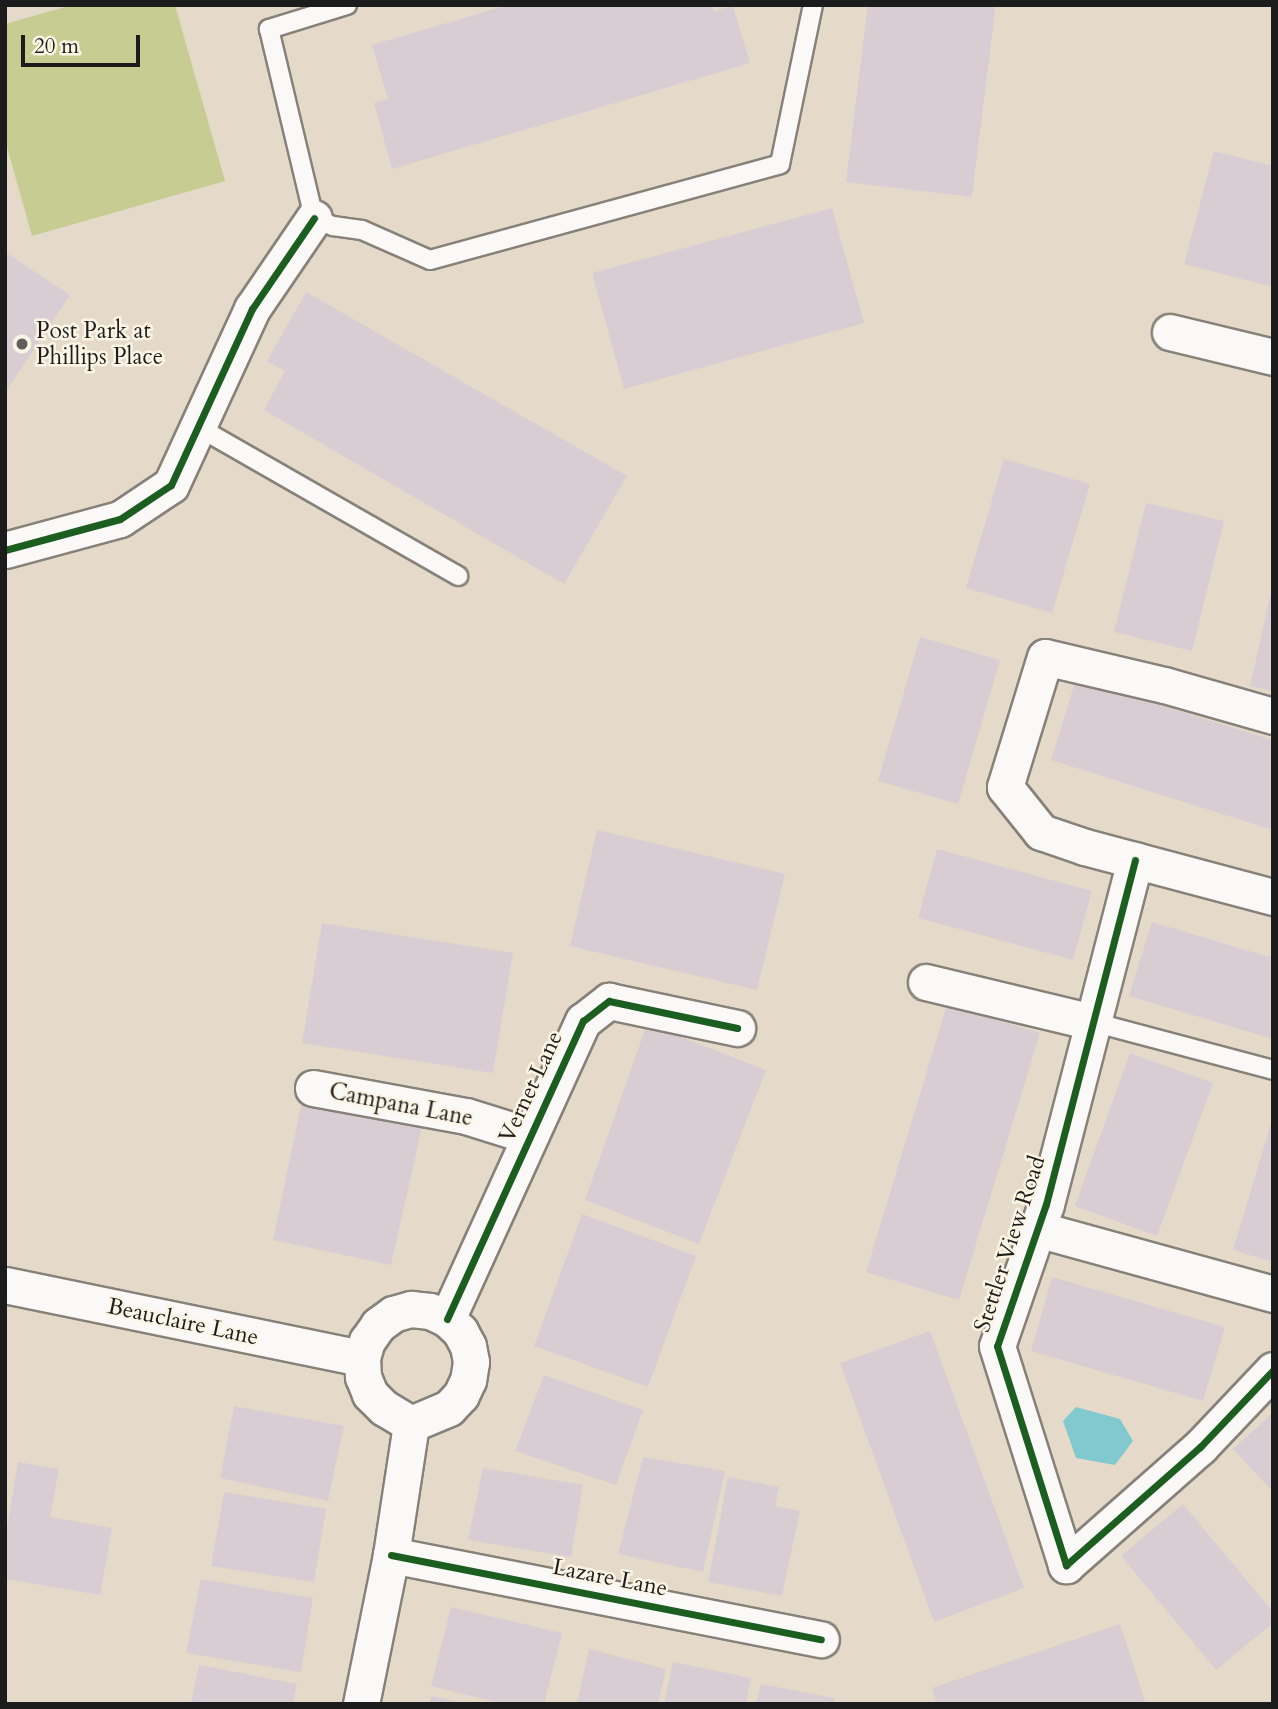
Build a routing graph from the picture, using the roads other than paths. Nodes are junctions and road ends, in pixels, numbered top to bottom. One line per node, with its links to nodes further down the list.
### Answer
1 (347, 5): 3 (lane)
2 (813, 5): 3 (lane)
3 (314, 218): 6 (street)
4 (1170, 332): 5 (street)
5 (1273, 357)
6 (198, 427): 7 (street); 8 (lane)
7 (5, 550)
8 (458, 576)
9 (1273, 716): 10 (street)
10 (1135, 860): 11 (street); 13 (street, Stettler View Road)
11 (1273, 897)
12 (926, 982): 13 (street)
13 (1093, 1022): 15 (lane); 18 (street, Stettler View Road)
14 (737, 1028): 17 (street, Vernet Lane)
15 (1273, 1070)
16 (313, 1087): 17 (street, Campana Lane)
17 (530, 1136): 21 (street, Vernet Lane)
18 (1037, 1229): 20 (street); 23 (street, Stettler View Road)
19 (5, 1285): 22 (street, Beauclaire Lane)
20 (1273, 1294)
21 (447, 1318): 22 (street); 24 (street)
22 (362, 1358): 24 (street)
23 (1273, 1370)
24 (411, 1424): 25 (street)
25 (391, 1555): 26 (street, Lazare Lane); 27 (street)
26 (821, 1639)
27 (360, 1704)

